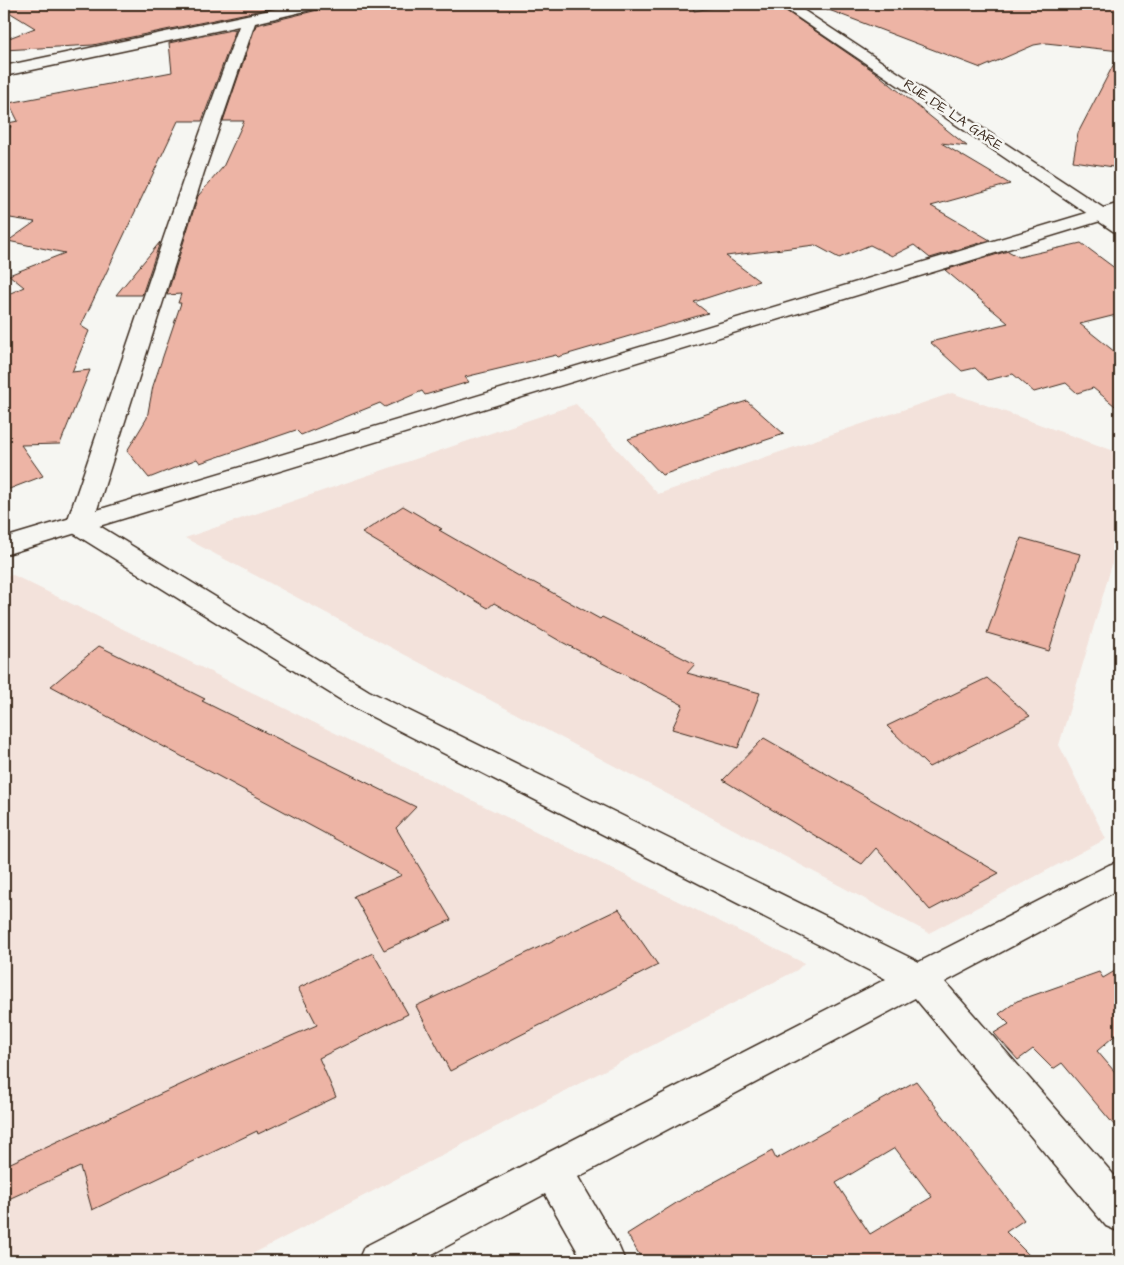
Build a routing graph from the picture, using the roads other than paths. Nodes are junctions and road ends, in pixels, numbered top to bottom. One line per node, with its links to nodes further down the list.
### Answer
1 (317, 4): 3 (street)
2 (786, 4): 5 (street, RUE DE LA GARE)
3 (249, 20): 4 (street); 6 (street)
4 (4, 72)
5 (1114, 217): 6 (street)
6 (79, 525): 7 (street); 9 (street)
7 (4, 547)
8 (1120, 874): 9 (street)
9 (920, 978): 10 (street); 11 (street)
10 (553, 1170): 12 (street); 13 (street)
11 (1120, 1212)
12 (378, 1261)
13 (605, 1261)

